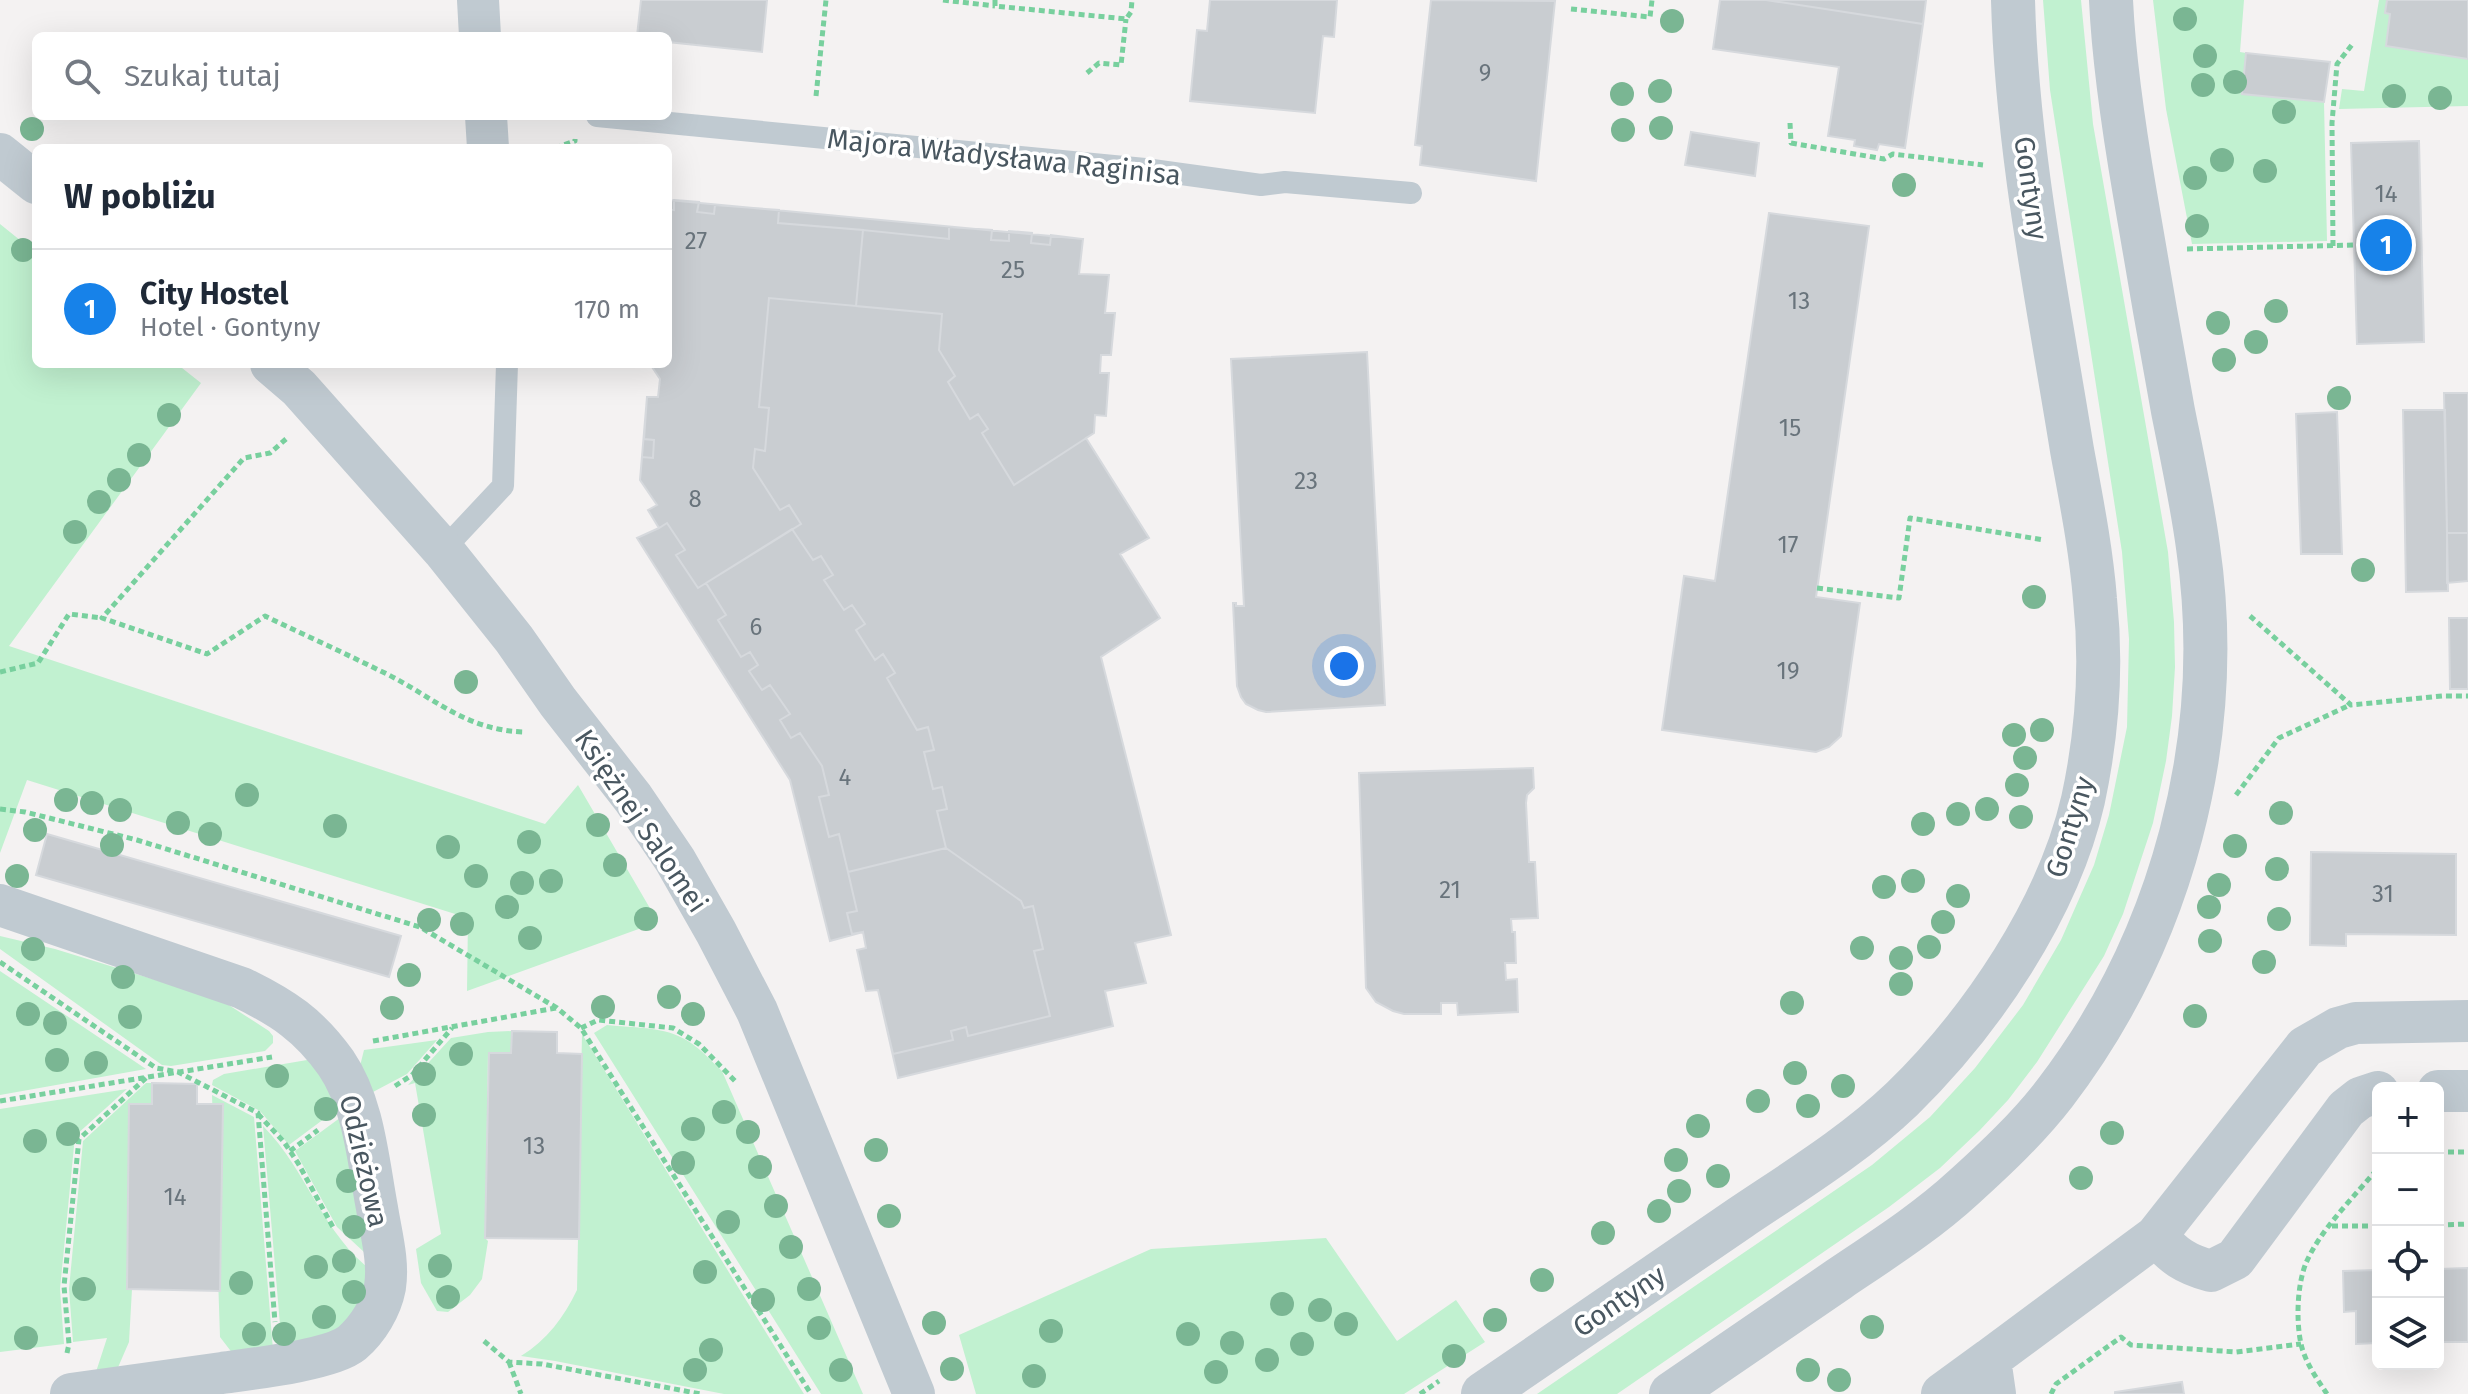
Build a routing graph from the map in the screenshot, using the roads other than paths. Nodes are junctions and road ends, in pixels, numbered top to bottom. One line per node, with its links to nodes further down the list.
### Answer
1 (478, 0): 4 (street)
2 (2013, 0): 22 (street, Gontyny)
3 (2111, 0): 24 (street)
4 (480, 32)
5 (486, 120): 7 (street)
6 (638, 120): 10 (lane, Majora Władysława Raginisa)
7 (488, 144)
8 (0, 154): 9 (street)
9 (32, 180)
10 (1411, 193)
11 (276, 368): 13 (street, Księżnej Salomei)
12 (507, 368): 13 (lane)
13 (443, 550): 23 (street, Księżnej Salomei)
14 (0, 905): 20 (street, Odzieżowa)
15 (2468, 1021): 19 (street)
16 (2444, 1091): 17 (street)
17 (2468, 1091)
18 (2372, 1094): 19 (street)
19 (2156, 1236): 21 (street)
20 (68, 1375)
21 (1993, 1377): 25 (street)
22 (1464, 1386)
23 (914, 1394)
24 (1671, 1394)
25 (1942, 1394)

